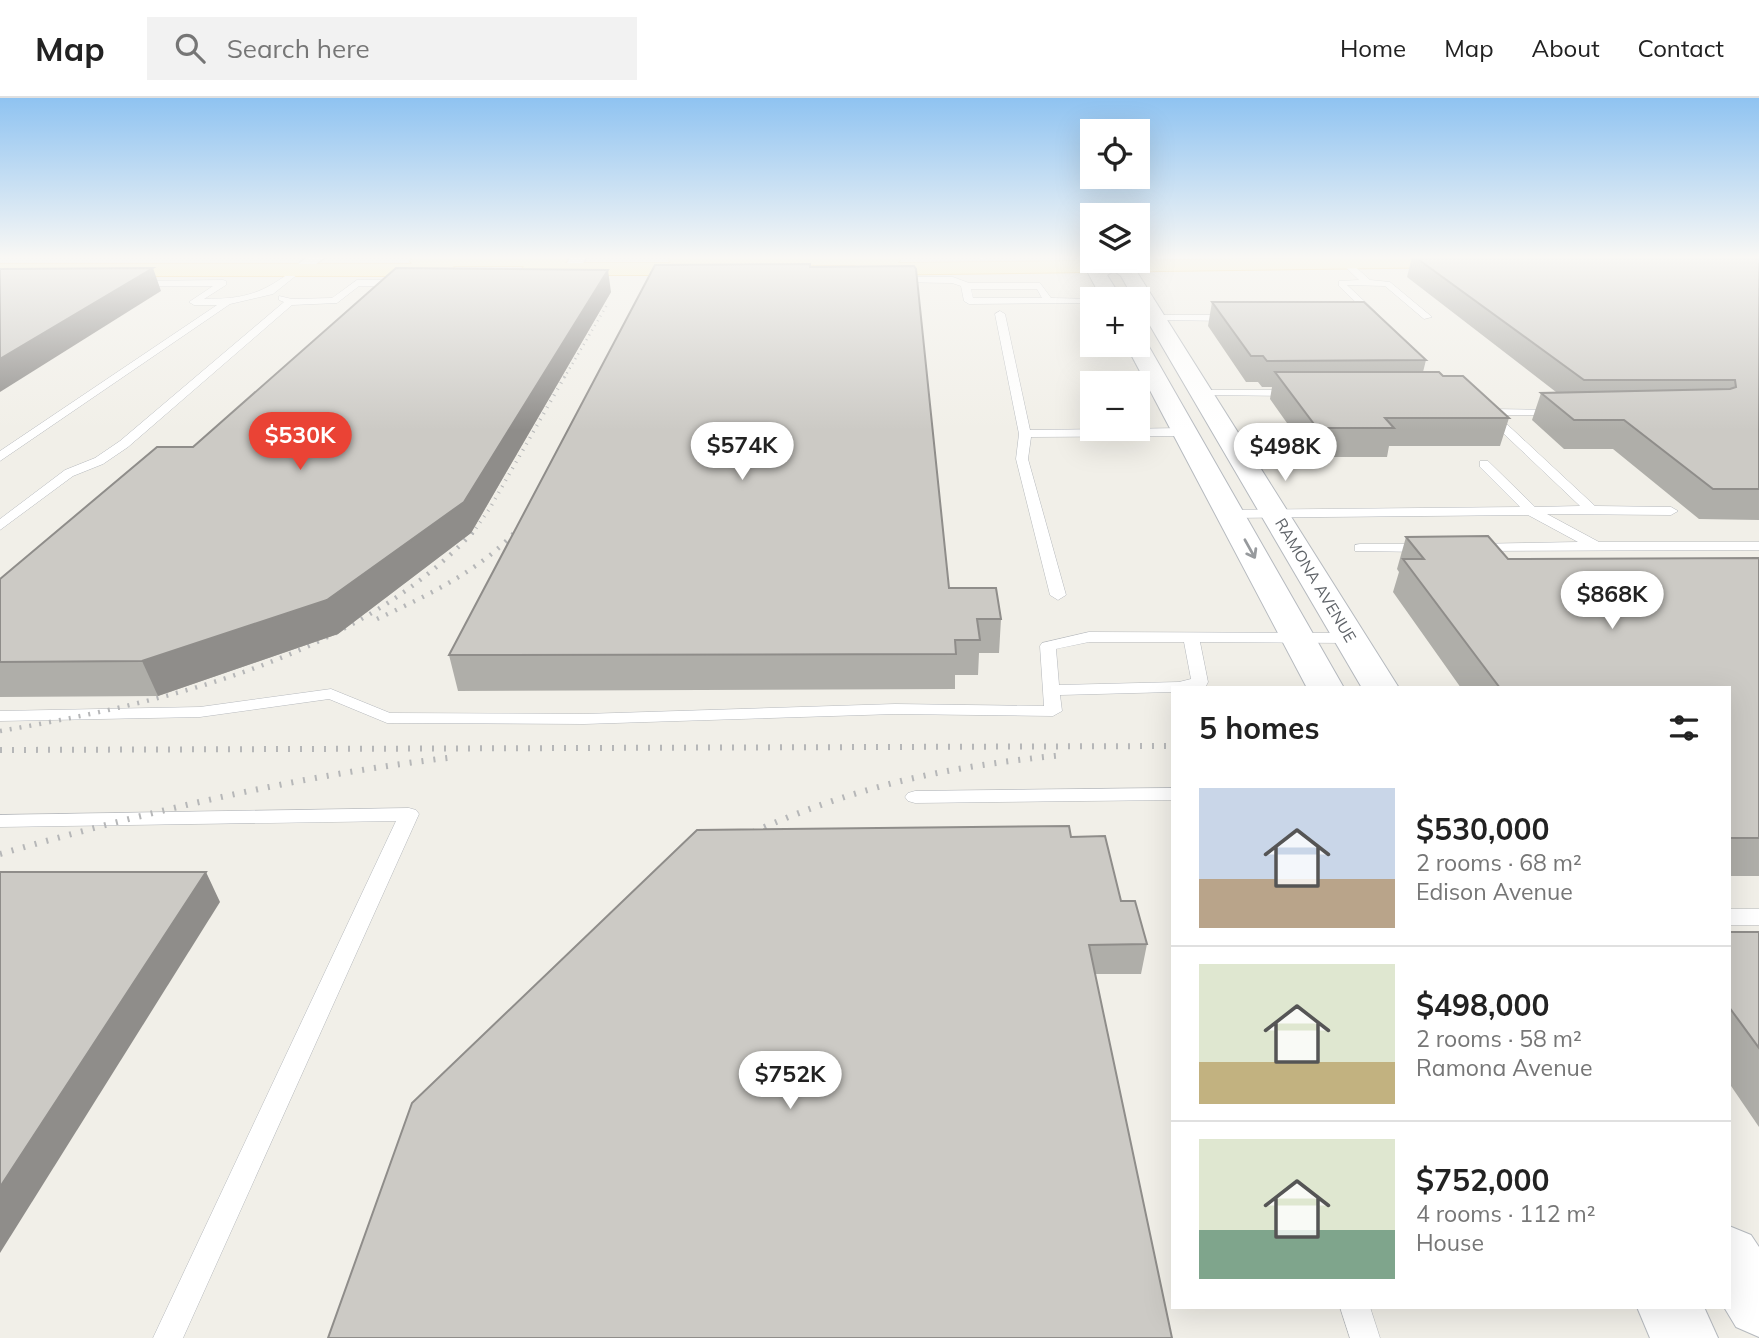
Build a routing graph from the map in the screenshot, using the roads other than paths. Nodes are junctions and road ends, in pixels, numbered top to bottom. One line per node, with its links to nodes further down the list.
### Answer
1 (1000, 314): 16 (lane)
2 (207, 315): 17 (lane)
3 (275, 315): 24 (lane)
4 (1154, 315): 9 (main road, RAMONA AVENUE)
5 (1372, 315): 7 (lane)
6 (1424, 315): 8 (lane)
7 (1360, 317)
8 (1427, 317)
9 (1156, 318): 10 (lane); 12 (main road, RAMONA AVENUE)
10 (1244, 318)
11 (1144, 357): 15 (main road)
12 (1202, 393): 13 (lane); 23 (main road, RAMONA AVENUE)
13 (1308, 393)
14 (1568, 412): 19 (lane)
15 (1185, 432): 16 (lane); 22 (main road)
16 (1025, 434): 28 (lane)
17 (0, 457)
18 (1484, 464): 21 (lane)
19 (1592, 510): 20 (lane); 21 (lane)
20 (1671, 511)
21 (1534, 513): 23 (lane); 25 (lane)
22 (1231, 514): 23 (lane); 30 (main road, one-way to 30)
23 (1275, 514): 31 (main road, RAMONA AVENUE)
24 (0, 526)
25 (1596, 546): 26 (lane); 27 (lane)
26 (1759, 546)
27 (1360, 548)
28 (1058, 595)
29 (1191, 637): 30 (lane); 32 (lane); 36 (lane)
30 (1299, 638): 31 (lane); 33 (main road)
31 (1351, 638): 34 (main road, RAMONA AVENUE)
32 (1183, 686)
33 (1325, 686)
34 (1380, 686)
35 (1171, 687): 36 (lane)
36 (1051, 690): 37 (lane)
37 (0, 716)
38 (1171, 794): 39 (lane)
39 (915, 797)
40 (0, 821): 47 (lane)
41 (1731, 917): 42 (lane)
42 (1759, 918)
43 (1736, 1247): 44 (main road)
44 (1759, 1305)
45 (1356, 1309): 48 (lane)
46 (1670, 1309): 49 (main road)
47 (168, 1338)
48 (1365, 1338)
49 (1685, 1338)

